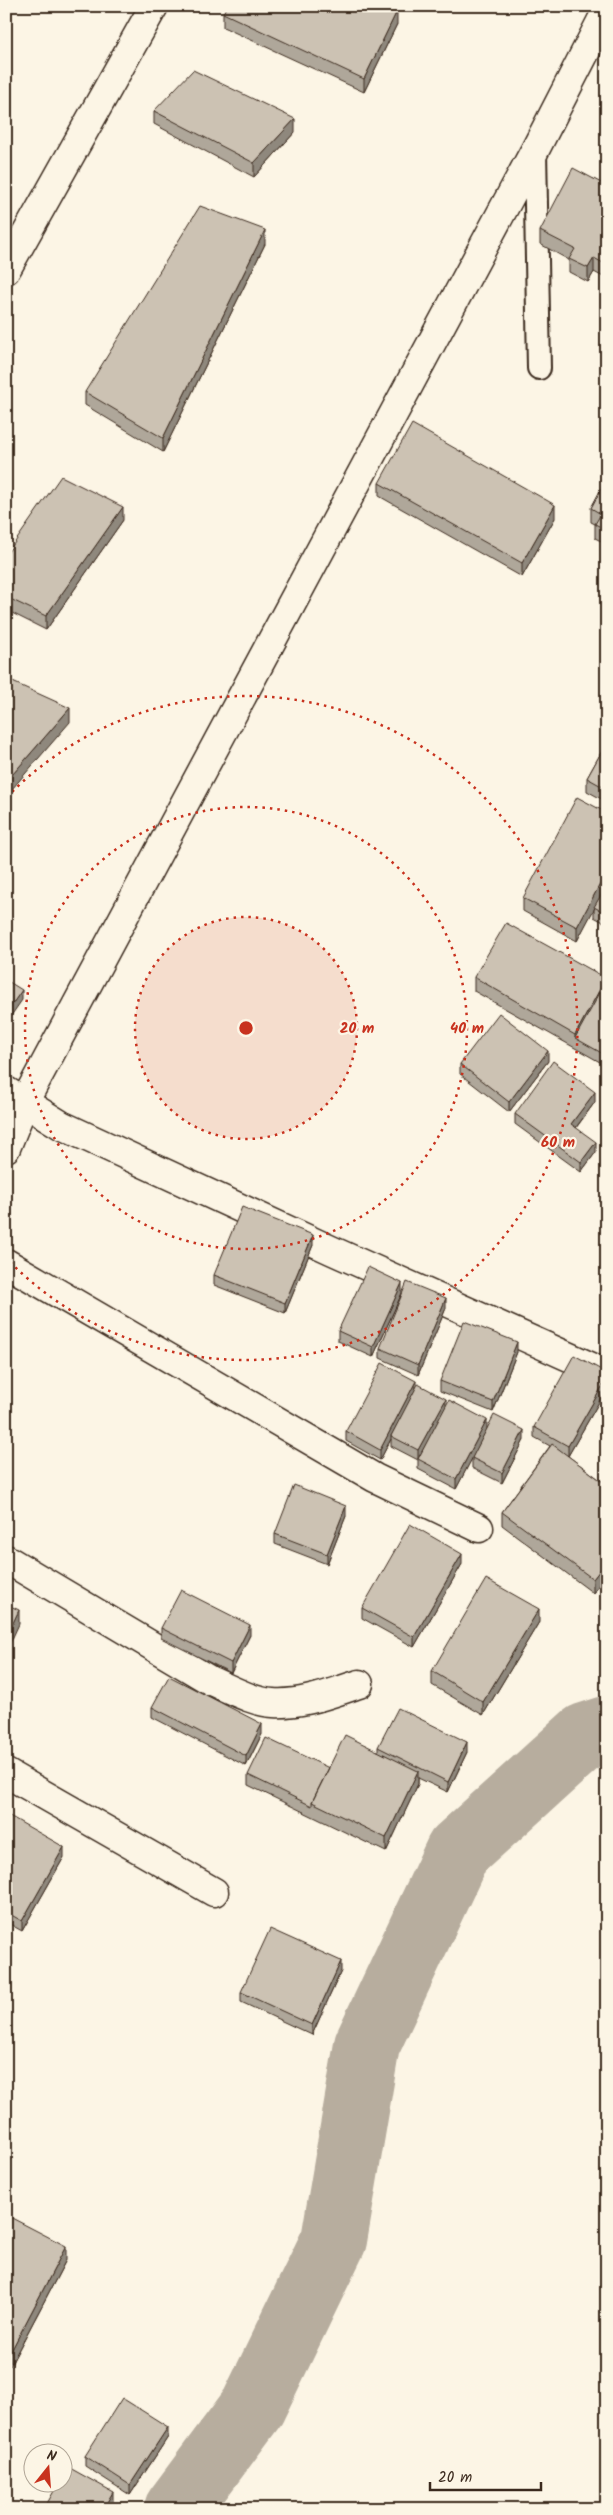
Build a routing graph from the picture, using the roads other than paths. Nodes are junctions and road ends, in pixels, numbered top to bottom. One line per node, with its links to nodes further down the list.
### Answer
1 (154, 6): 4 (street)
2 (607, 10): 3 (street)
3 (535, 150): 5 (lane); 6 (street)
4 (6, 270)
5 (539, 368)
6 (16, 1096): 7 (street); 9 (street)
7 (6, 1148)
8 (6, 1263): 10 (street)
9 (607, 1374)
10 (479, 1528)
11 (6, 1559): 12 (street)
12 (359, 1684)
13 (6, 1773): 14 (street)
14 (214, 1892)

